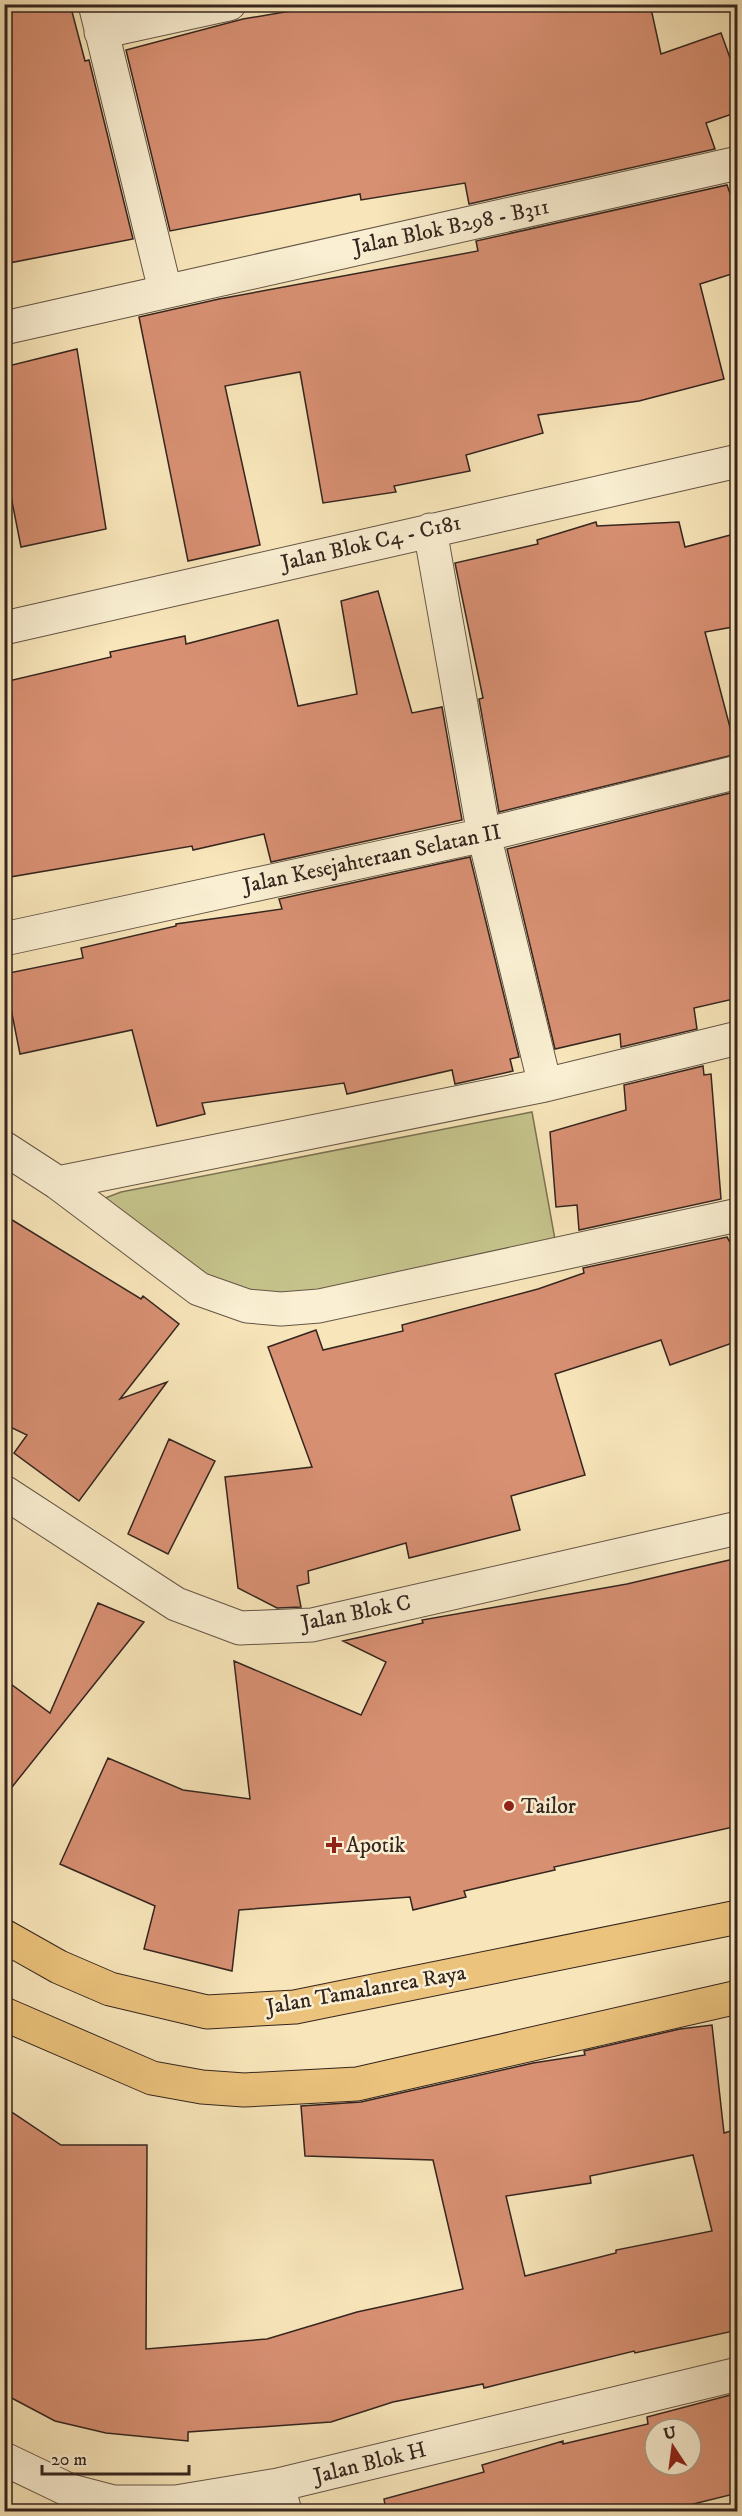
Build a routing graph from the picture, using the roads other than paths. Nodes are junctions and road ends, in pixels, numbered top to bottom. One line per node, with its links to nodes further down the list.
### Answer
1 (229, 4): 2 (street)
2 (98, 18): 4 (street)
3 (738, 163): 4 (street, Jalan Blok B298 - B311)
4 (165, 290): 5 (street, Jalan Blok B298 - B311)
5 (4, 328)
6 (738, 461): 7 (street, Jalan Blok C4 - C181)
7 (430, 530): 8 (street, Jalan Blok C4 - C181); 10 (street)
8 (4, 628)
9 (738, 772): 10 (street, Jalan Kesejahteraan Selatan II)
10 (484, 835): 11 (street, Jalan Kesejahteraan Selatan II); 13 (street)
11 (4, 939)
12 (738, 1038): 13 (street)
13 (545, 1085): 15 (street)
14 (4, 1148): 15 (street)
15 (58, 1183): 16 (street)
16 (738, 1215)
17 (4, 1492): 18 (street, Jalan Blok C)
18 (738, 1528)
19 (738, 1917): 20 (main road, Jalan Tamalanrea Raya)
20 (4, 1936)
21 (738, 1997): 22 (main road)
22 (4, 2014)
23 (738, 2374): 25 (street, Jalan Blok H)
24 (4, 2459): 25 (street, Jalan Blok H)
25 (281, 2498)

